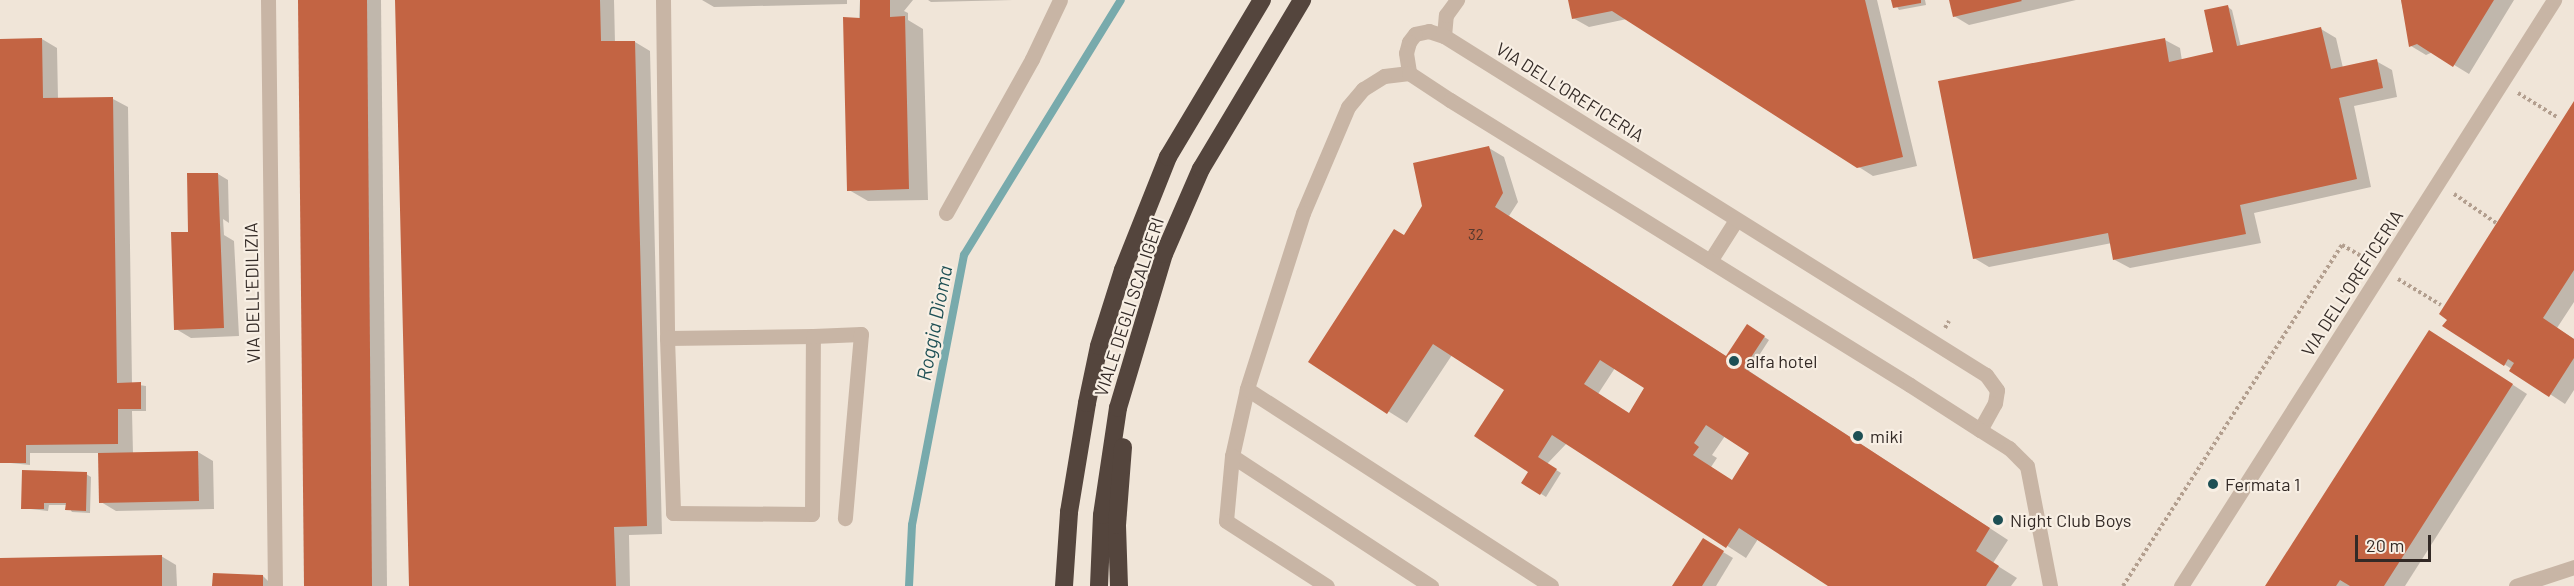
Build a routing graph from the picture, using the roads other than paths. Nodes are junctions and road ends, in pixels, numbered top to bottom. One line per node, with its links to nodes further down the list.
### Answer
1 (268, 0): 21 (street, VIA DELL'EDILIZIA)
2 (663, 0): 14 (street)
3 (1060, 0): 10 (street)
4 (1262, 0): 22 (highway, VIALE DEGLI SCALIGERI)
5 (1302, 0): 15 (highway, VIALE DEGLI SCALIGERI)
6 (1457, 0): 8 (street)
7 (2554, 0): 29 (street, VIA DELL'OREFICERIA)
8 (1444, 36): 9 (street, VIA DELL'OREFICERIA); 11 (street, VIA DELL'OREFICERIA)
9 (1409, 73): 12 (street); 16 (street)
10 (946, 213)
11 (1736, 220): 12 (street); 17 (street, VIA DELL'OREFICERIA)
12 (1710, 261): 17 (street)
13 (813, 336): 14 (street); 14 (street); 19 (street)
14 (667, 338)
15 (1135, 347): 23 (highway, VIALE DEGLI SCALIGERI); 24 (highway)
16 (1246, 389): 18 (street); 27 (street)
17 (1980, 430): 28 (street)
18 (1232, 456): 25 (street); 26 (street)
19 (844, 518)
20 (2574, 567): 30 (street)
21 (275, 586)
22 (1064, 586)
23 (1099, 586)
24 (1119, 586)
25 (1327, 586)
26 (1431, 586)
27 (1551, 586)
28 (2050, 586)
29 (2181, 586)
30 (2516, 586)

